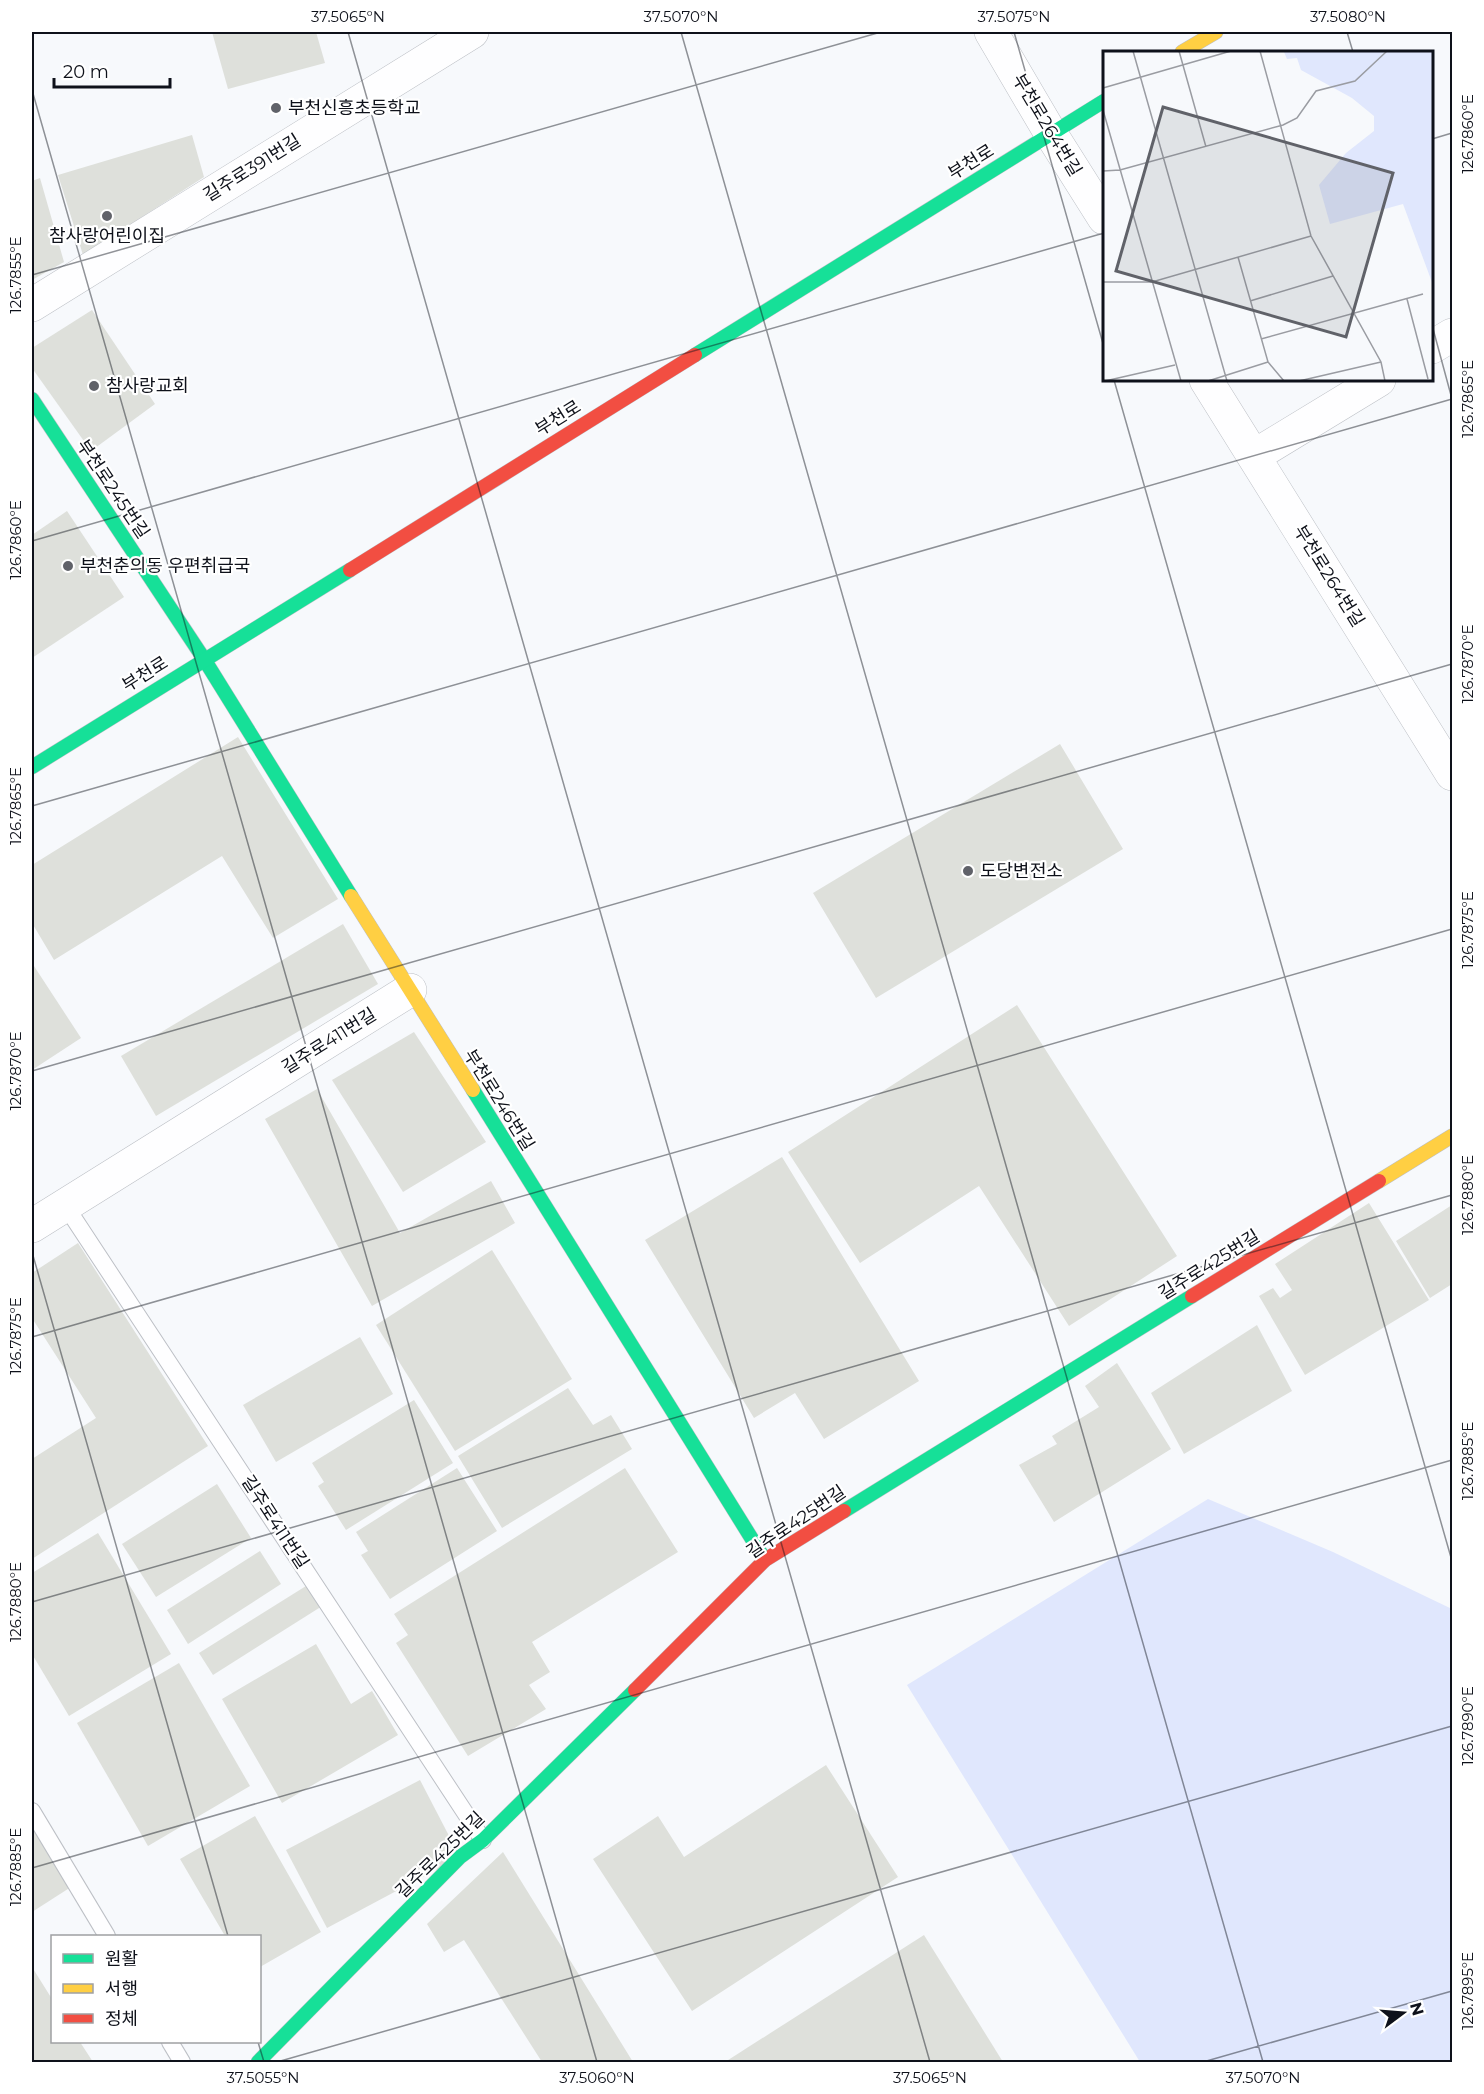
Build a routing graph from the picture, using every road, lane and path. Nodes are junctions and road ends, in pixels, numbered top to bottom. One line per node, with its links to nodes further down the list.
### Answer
1 (472, 32): 8 (street, 길주로391번길)
2 (992, 32): 6 (street, 부천로264번길)
3 (1216, 32): 4 (street)
4 (1184, 51)
5 (1103, 102): 6 (street, 부천로)
6 (1052, 134): 7 (street, 부천로264번길); 15 (street, 부천로)
7 (1103, 217)
8 (32, 305)
9 (1452, 335): 10 (street)
10 (1433, 346)
11 (1207, 381): 14 (street, 부천로264번길)
12 (1377, 381): 14 (street)
13 (32, 399): 15 (street, 부천로245번길)
14 (1254, 456): 17 (street, 부천로264번길)
15 (204, 659): 16 (street, 부천로); 18 (street, 부천로246번길)
16 (32, 767)
17 (1452, 774)
18 (410, 990): 20 (street, 길주로411번길); 22 (street, 부천로246번길)
19 (1452, 1136): 22 (street, 길주로425번길)
20 (65, 1205): 21 (street, 길주로411번길); 24 (lane, 길주로411번길)
21 (32, 1226)
22 (765, 1560): 24 (street, 길주로425번길)
23 (32, 1811): 25 (lane)
24 (483, 1839): 28 (street, 길주로425번길)
25 (106, 1935)
26 (171, 2043): 27 (lane)
27 (182, 2062)
28 (258, 2062)

